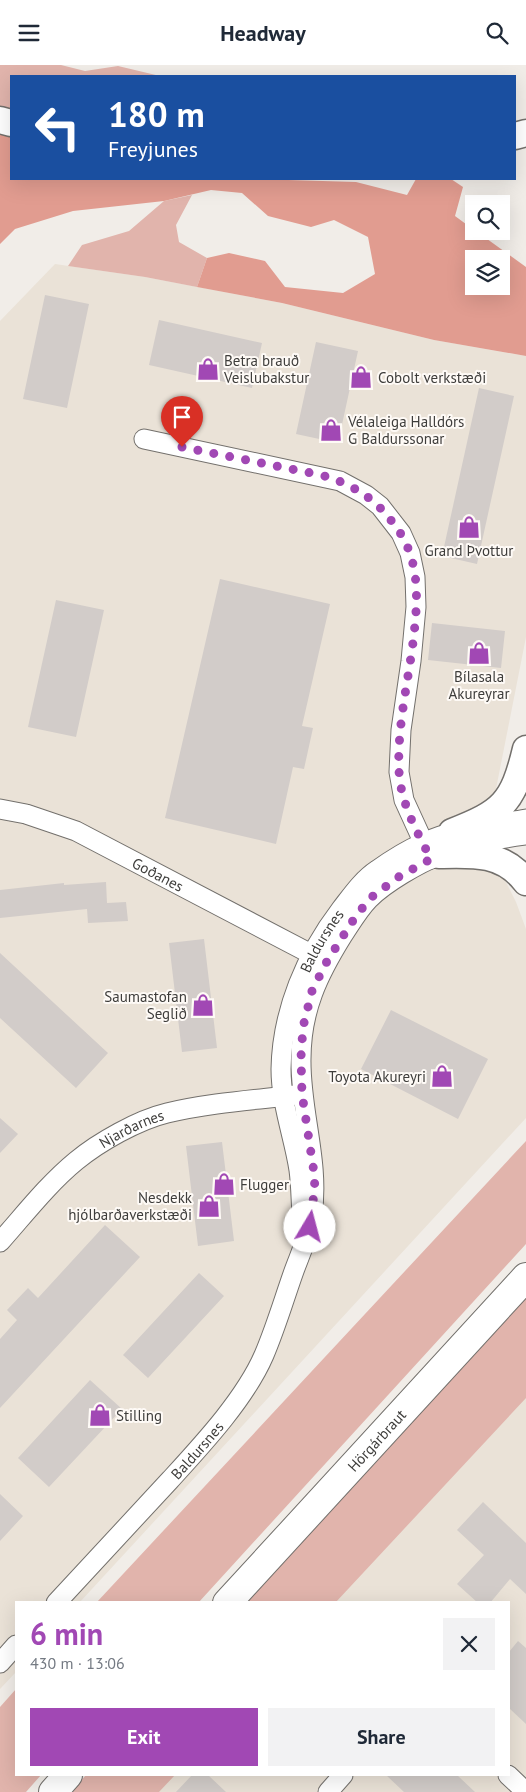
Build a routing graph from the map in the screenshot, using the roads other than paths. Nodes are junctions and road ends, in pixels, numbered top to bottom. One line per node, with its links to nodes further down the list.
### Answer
1 (144, 439): 7 (street)
2 (526, 749): 5 (street)
3 (0, 809): 9 (street, Goðanes)
4 (526, 819): 5 (street, Baldursnes)
5 (452, 832): 7 (street, Baldursnes)
6 (526, 835): 7 (street, Baldursnes)
7 (431, 852): 8 (street); 9 (street, Baldursnes); 10 (street, Baldursnes)
8 (526, 882)
9 (310, 954): 11 (street, Baldursnes)
10 (302, 1094): 11 (street, Njarðarnes); 13 (street, Baldursnes)
11 (283, 1096): 12 (street, Njarðarnes); 13 (street, Baldursnes)
12 (0, 1242)
13 (294, 1271): 15 (street, Baldursnes)
14 (526, 1277): 16 (highway, Hörgárbraut)
15 (58, 1601)
16 (229, 1601)
17 (67, 1776): 20 (highway)
18 (342, 1776): 21 (street)
19 (509, 1776): 22 (street)
20 (53, 1792)
21 (328, 1792)
22 (526, 1792)

